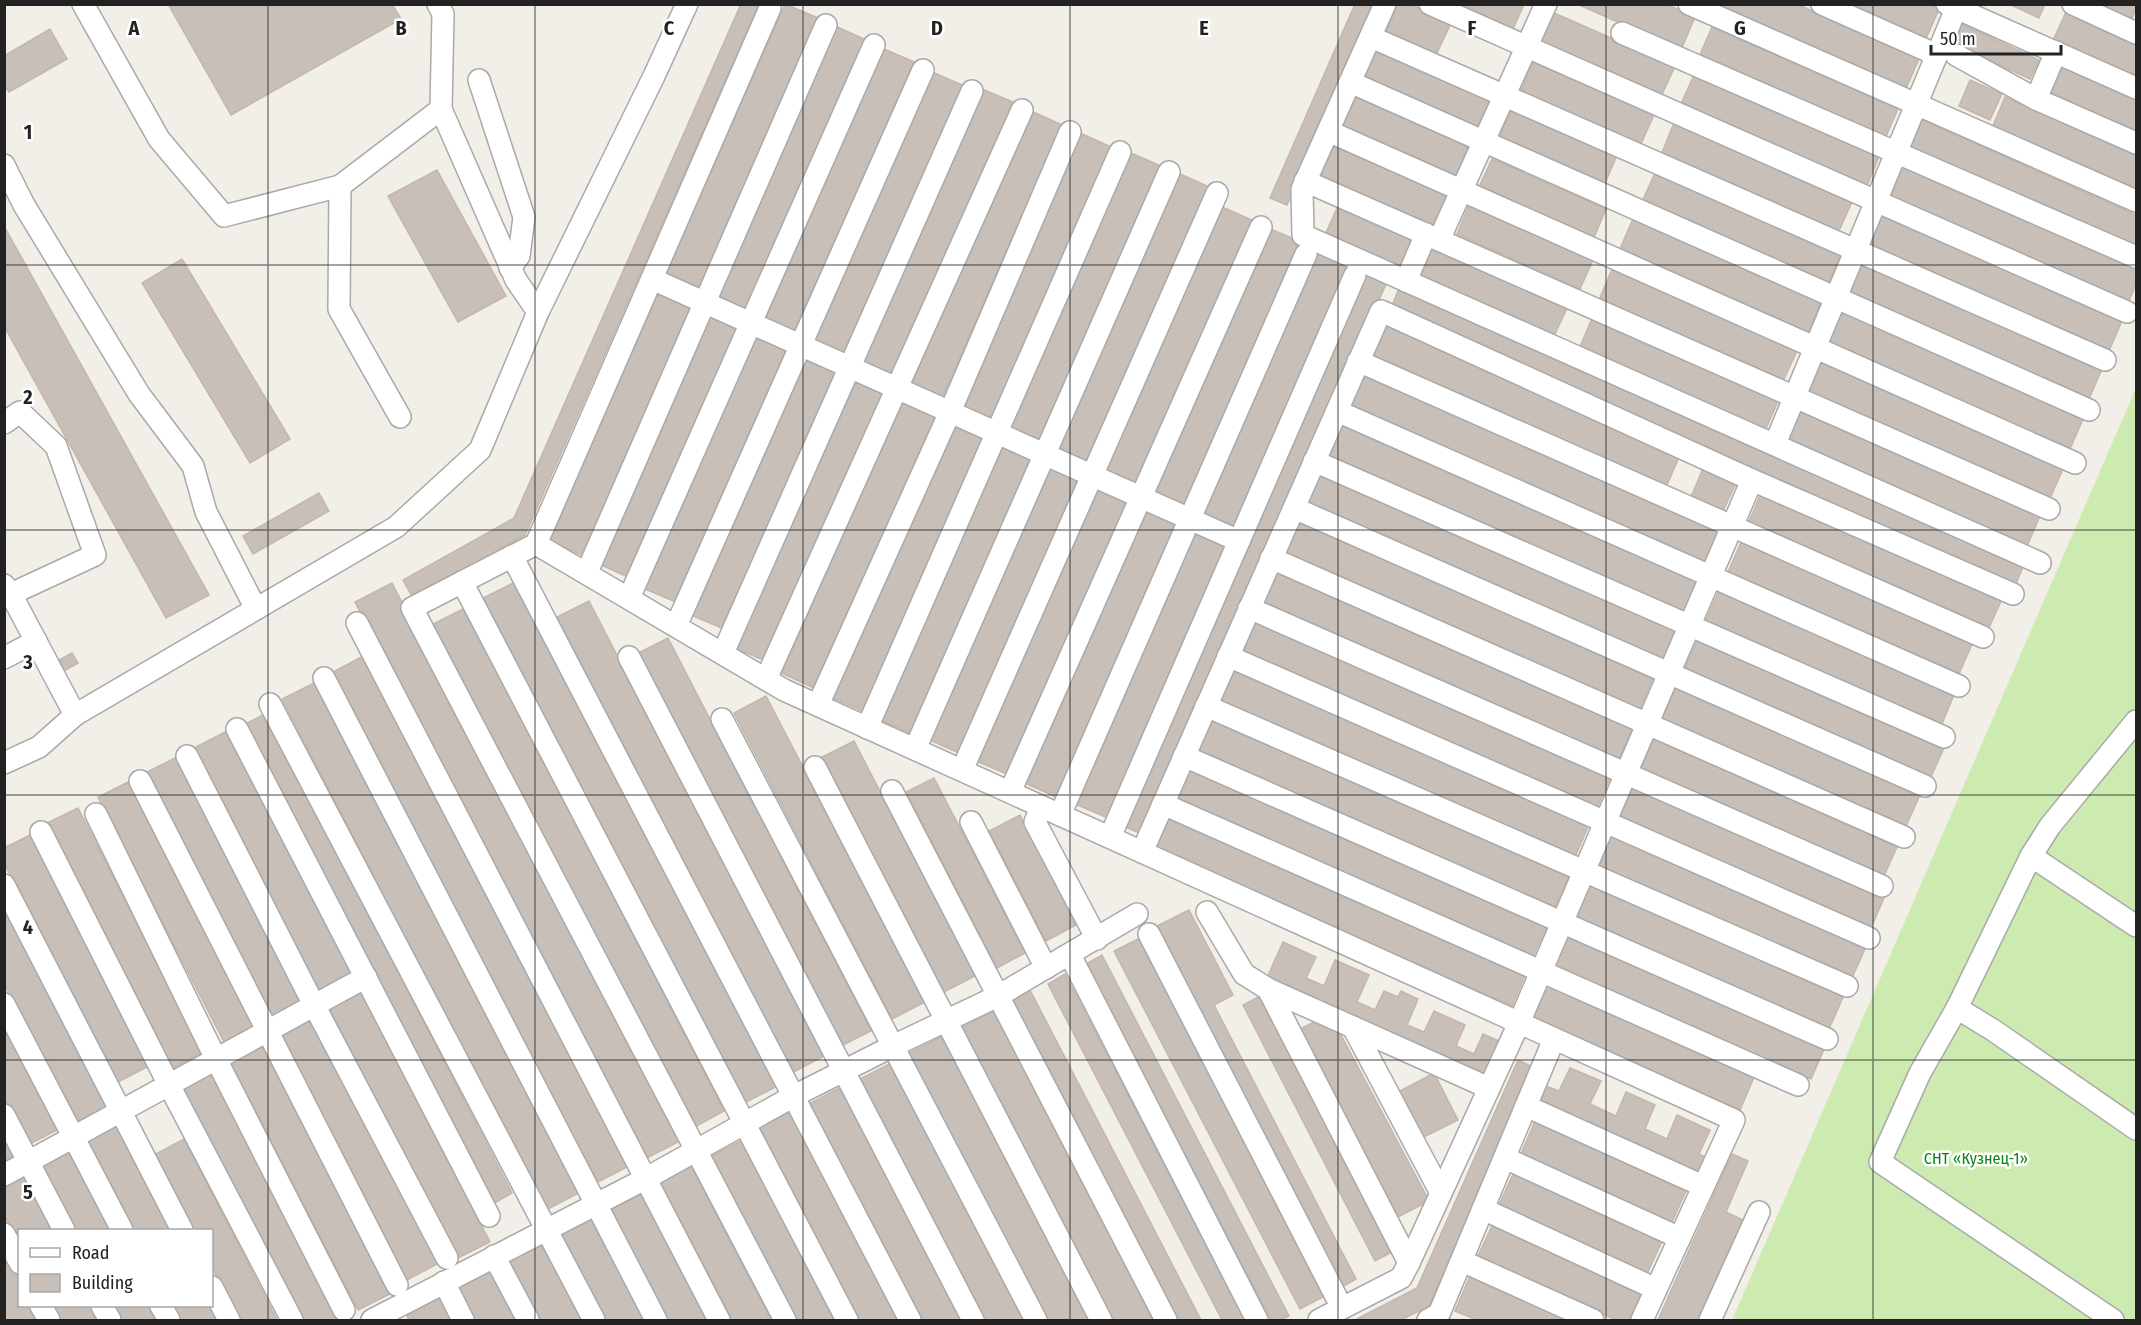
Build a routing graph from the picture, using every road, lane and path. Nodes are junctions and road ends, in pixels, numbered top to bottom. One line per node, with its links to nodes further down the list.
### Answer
1 (84, 4): 39 (street)
2 (438, 4): 28 (street)
3 (687, 4): 55 (street)
4 (1385, 4): 15 (street)
5 (1430, 4): 17 (street)
6 (1546, 4): 17 (street)
7 (1689, 4): 27 (street)
8 (1822, 4): 19 (street)
9 (2073, 4): 14 (street)
10 (1953, 6): 18 (street); 19 (street)
11 (770, 8): 51 (street)
12 (826, 25): 54 (street)
13 (1622, 33): 35 (street)
14 (2136, 33)
15 (1371, 37): 22 (street); 25 (street)
16 (874, 45): 57 (street)
17 (1527, 48): 25 (street); 43 (street)
18 (2056, 52): 23 (street); 26 (street)
19 (1946, 55): 26 (street); 27 (street)
20 (922, 70): 58 (street)
21 (478, 80): 49 (street)
22 (1350, 82): 30 (street); 32 (street)
23 (2136, 88)
24 (972, 91): 62 (street)
25 (1506, 96): 32 (street); 46 (street)
26 (2036, 99): 33 (street)
27 (1916, 105): 35 (street); 42 (street)
28 (441, 110): 39 (street); 49 (street)
29 (1022, 110): 63 (street)
30 (1328, 131): 38 (street); 40 (street)
31 (1070, 132): 67 (street)
32 (1484, 142): 40 (street); 53 (street)
33 (2136, 143)
34 (1120, 152): 70 (street)
35 (1896, 153): 43 (street); 48 (street)
36 (4, 165): 94 (street)
37 (1169, 172): 72 (street)
38 (1305, 182): 45 (street); 52 (street)
39 (340, 186): 68 (street)
40 (1462, 191): 45 (street); 59 (street)
41 (1217, 193): 75 (street)
42 (2136, 201)
43 (1875, 203): 46 (street); 56 (street)
44 (1261, 227): 77 (street)
45 (1433, 237): 52 (street); 64 (street)
46 (1855, 250): 53 (street); 60 (street)
47 (1306, 254): 80 (street)
48 (2136, 257)
49 (510, 268): 55 (street)
50 (1355, 275): 82 (street)
51 (652, 279): 54 (street); 83 (street)
52 (1406, 281): 71 (street)
53 (1835, 298): 59 (street); 65 (street)
54 (704, 302): 57 (street); 87 (street)
55 (538, 312): 94 (street)
56 (2127, 312)
57 (751, 324): 58 (street); 92 (street)
58 (801, 346): 62 (street); 96 (street)
59 (1815, 347): 64 (street); 74 (street)
60 (2105, 360)
61 (1358, 361): 66 (street); 76 (street); 81 (street)
62 (850, 368): 63 (street); 100 (street)
63 (898, 389): 67 (street); 106 (street)
64 (1794, 397): 71 (street); 79 (street)
65 (2089, 410)
66 (1337, 411): 73 (street); 88 (street)
67 (950, 412): 70 (street); 109 (street)
68 (400, 417)
69 (4, 423): 90 (street)
70 (995, 432): 72 (street); 115 (street)
71 (1775, 444): 86 (street)
72 (1046, 454): 75 (street); 118 (street)
73 (1314, 461): 78 (street); 97 (street)
74 (2075, 463)
75 (1092, 475): 77 (street); 123 (street)
76 (1752, 480): 81 (street); 91 (street)
77 (1141, 497): 80 (street); 128 (street)
78 (1294, 508): 85 (street); 104 (street)
79 (2049, 509)
80 (1190, 519): 82 (street); 130 (street)
81 (1733, 525): 88 (street); 98 (street)
82 (1239, 541): 135 (street)
83 (536, 544): 84 (street); 87 (street)
84 (512, 556): 89 (street); 171 (street)
85 (1271, 558): 93 (street); 113 (street)
86 (2040, 563)
87 (586, 572): 92 (street)
88 (1711, 576): 97 (street); 107 (street)
89 (462, 582): 175 (street); 178 (street)
90 (8, 589): 99 (street)
91 (2013, 594)
92 (630, 598): 96 (street)
93 (1249, 608): 101 (street); 124 (street)
94 (256, 609): 111 (street)
95 (357, 623): 182 (street)
96 (676, 626): 100 (street)
97 (1690, 626): 104 (street); 117 (street)
98 (1983, 637)
99 (36, 641): 103 (street); 111 (street)
100 (723, 653): 106 (street)
101 (1228, 656): 110 (street); 133 (street)
102 (629, 657): 167 (street)
103 (4, 658)
104 (1669, 673): 113 (street); 126 (street)
105 (324, 678): 185 (street)
106 (766, 679): 109 (street)
107 (1959, 686)
108 (270, 704): 192 (street)
109 (818, 705): 115 (street)
110 (1206, 706): 120 (street); 139 (street)
111 (75, 715): 121 (street)
112 (722, 719): 165 (street)
113 (1648, 723): 124 (street); 136 (street)
114 (2136, 723): 138 (street)
115 (867, 728): 118 (street)
116 (237, 729): 152 (street)
117 (1944, 736)
118 (915, 749): 123 (street)
119 (187, 756): 157 (street)
120 (1184, 756): 129 (street); 144 (street)
121 (4, 763)
122 (815, 767): 159 (street)
123 (962, 770): 128 (street)
124 (1626, 774): 133 (street); 141 (street)
125 (140, 780): 162 (street)
126 (1924, 786)
127 (892, 791): 155 (street)
128 (1010, 792): 130 (street)
129 (1163, 804): 137 (street); 151 (street)
130 (1051, 811): 135 (street); 148 (street)
131 (96, 814): 166 (street)
132 (971, 822): 150 (street)
133 (1605, 822): 139 (street); 147 (street)
134 (41, 832): 168 (street)
135 (1110, 837): 137 (street)
136 (1904, 837)
137 (1142, 852): 160 (street)
138 (2031, 856): 145 (street); 158 (street)
139 (1584, 872): 144 (street); 153 (street)
140 (4, 885): 173 (street)
141 (1882, 886)
142 (1207, 912): 154 (street)
143 (1137, 914): 148 (street)
144 (1562, 922): 151 (street); 164 (street)
145 (2136, 926)
146 (1149, 934): 204 (street)
147 (1869, 938)
148 (1097, 939): 149 (street)
149 (1070, 955): 150 (street); 222 (street)
150 (1046, 968): 155 (street)
151 (1541, 971): 160 (street); 169 (street)
152 (366, 977): 157 (street); 188 (street)
153 (1847, 986)
154 (1268, 988): 161 (street); 199 (street)
155 (998, 996): 159 (street); 221 (street)
156 (4, 1004): 177 (street)
157 (314, 1005): 162 (street); 196 (street)
158 (1957, 1008): 176 (street); 227 (street)
159 (945, 1021): 165 (street); 220 (street)
160 (1519, 1023): 163 (street); 170 (street)
161 (1353, 1027): 170 (street); 184 (street)
162 (267, 1031): 166 (street); 201 (street)
163 (1554, 1039): 172 (street); 183 (street)
164 (1827, 1039)
165 (893, 1046): 167 (street); 219 (street)
166 (216, 1059): 168 (street); 205 (street)
167 (843, 1072): 171 (street); 218 (street)
168 (169, 1085): 173 (street); 209 (street)
169 (1798, 1085)
170 (1488, 1088): 184 (street)
171 (792, 1097): 175 (street); 217 (street)
172 (1526, 1106): 179 (street); 183 (street)
173 (120, 1112): 177 (street); 191 (street)
174 (4, 1115): 180 (street)
175 (744, 1123): 178 (street); 216 (street)
176 (2136, 1129)
177 (73, 1137): 180 (street); 190 (street)
178 (696, 1150): 182 (street); 215 (street)
179 (1505, 1158): 186 (street); 194 (street)
180 (28, 1162): 181 (street); 189 (street)
181 (4, 1175)
182 (645, 1179): 185 (street); 214 (street)
183 (1703, 1186): 194 (street)
184 (1441, 1193): 199 (street)
185 (596, 1204): 192 (street); 213 (street)
186 (1483, 1209): 198 (street); 203 (street)
187 (1759, 1212): 226 (street)
188 (489, 1216)
189 (63, 1229)
190 (121, 1229)
191 (181, 1229)
192 (547, 1229): 195 (street); 212 (street)
193 (4, 1233): 197 (street)
194 (1680, 1238): 203 (street)
195 (494, 1256): 200 (street); 211 (street)
196 (447, 1258)
197 (18, 1259)
198 (1462, 1261): 207 (street); 224 (street)
199 (1409, 1263): 204 (street)
200 (444, 1282): 206 (street); 210 (street)
201 (397, 1285)
202 (213, 1289): 208 (street)
203 (1656, 1289): 225 (street)
204 (1342, 1308): 223 (street)
205 (344, 1310)
206 (386, 1317)
207 (1440, 1318)
208 (229, 1320)
209 (292, 1320)
210 (464, 1320)
211 (528, 1320)
212 (594, 1320)
213 (656, 1320)
214 (719, 1320)
215 (785, 1320)
216 (847, 1320)
217 (910, 1320)
218 (973, 1320)
219 (1036, 1320)
220 (1101, 1320)
221 (1166, 1320)
222 (1257, 1320)
223 (1319, 1320)
224 (1593, 1320)
225 (1642, 1320)
226 (1710, 1320)
227 (2113, 1320)

